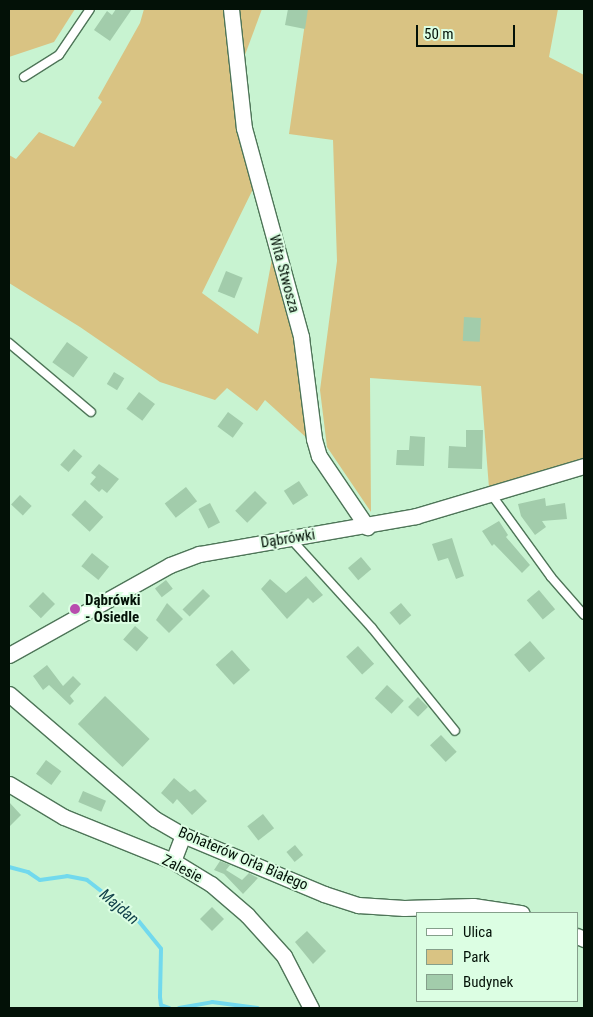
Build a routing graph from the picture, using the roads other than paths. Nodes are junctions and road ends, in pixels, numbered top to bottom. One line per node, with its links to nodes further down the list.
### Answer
1 (90, 9): 3 (lane)
2 (231, 9): 8 (street, Wita Stwosza)
3 (24, 77)
4 (9, 343): 5 (lane)
5 (91, 412)
6 (584, 466): 7 (street, Dąbrówki)
7 (491, 494): 8 (street, Dąbrówki); 10 (lane)
8 (367, 527): 9 (street, Dąbrówki)
9 (291, 539): 11 (street, Dąbrówki); 13 (lane)
10 (584, 615)
11 (9, 655)
12 (9, 694): 15 (street, Bohaterów Orła Białego)
13 (456, 731)
14 (9, 784): 16 (street, Zalesie)
15 (183, 835): 16 (street); 17 (street, Bohaterów Orła Białego)
16 (173, 862): 18 (street, Zalesie)
17 (514, 912)
18 (311, 1008)

